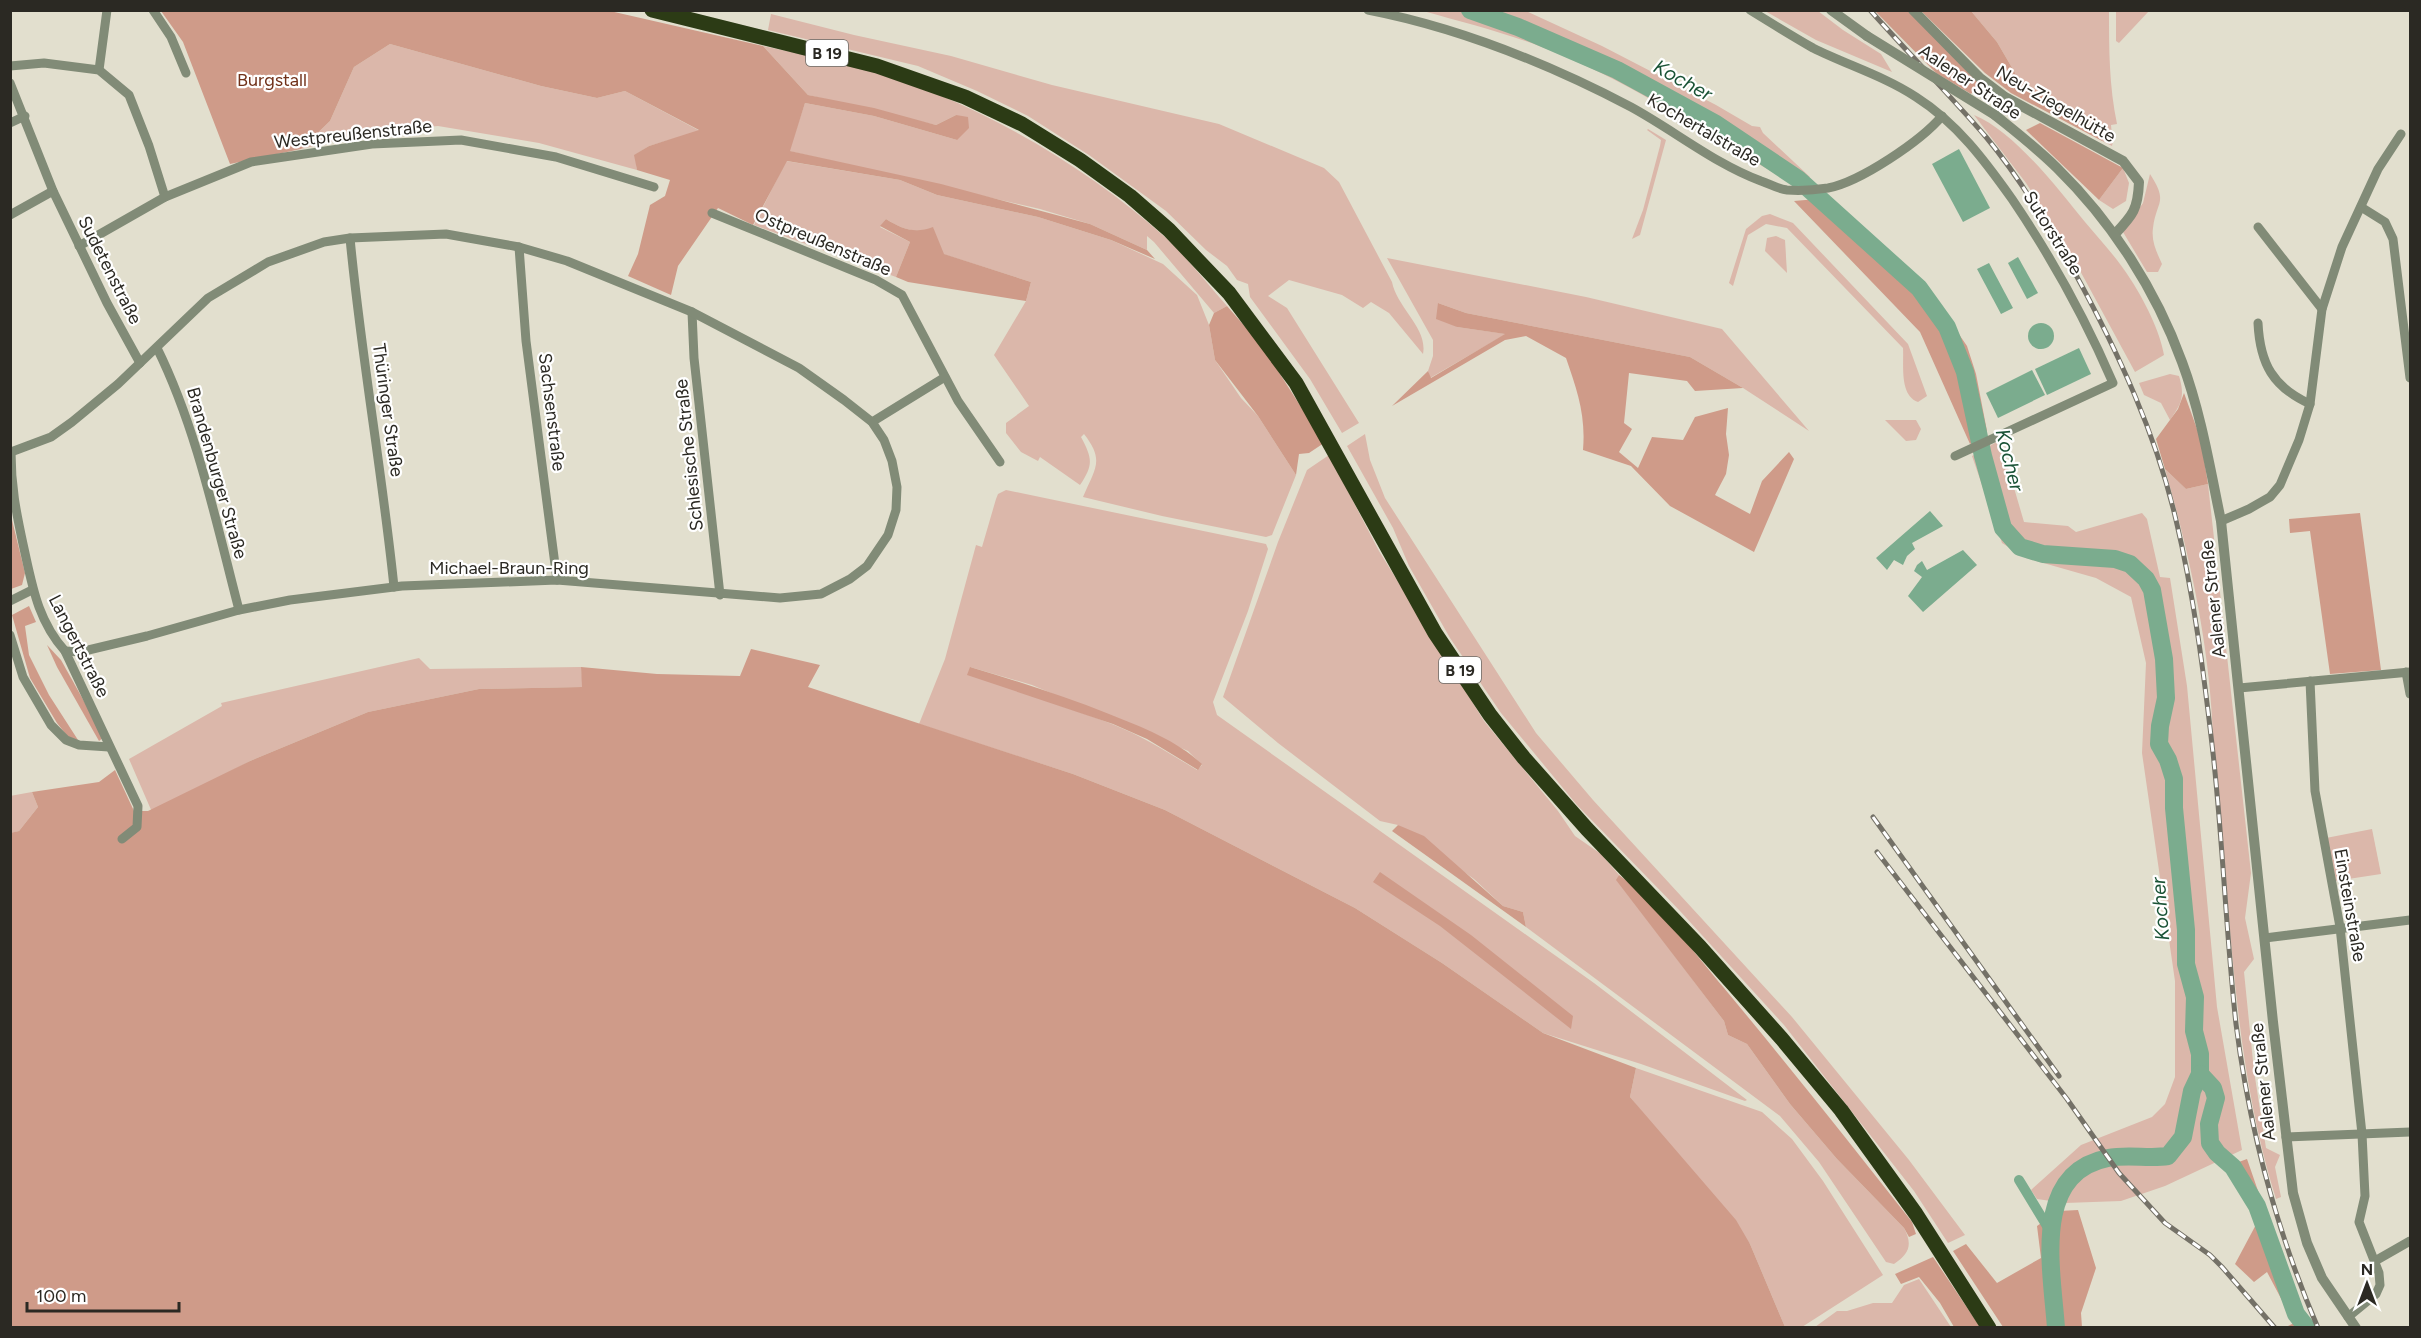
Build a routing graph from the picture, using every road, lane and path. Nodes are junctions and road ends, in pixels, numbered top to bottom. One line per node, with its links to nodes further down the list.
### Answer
1 (107, 10): 9 (street)
2 (153, 10): 10 (street)
3 (652, 10): 63 (highway, B 19)
4 (1368, 10): 13 (street, Kochertalstraße)
5 (1750, 10): 13 (street)
6 (1831, 10): 23 (street, Aalener Straße, bridge)
7 (1913, 10): 23 (street, Neu-Ziegelhütte)
8 (10, 66): 9 (street)
9 (99, 70): 18 (street)
10 (186, 73)
11 (10, 83): 12 (street, Sudetenstraße)
12 (25, 116): 14 (street); 17 (street, Sudetenstraße)
13 (1942, 117): 37 (street, Sutorstraße)
14 (10, 123)
15 (2401, 134): 19 (street)
16 (654, 187): 18 (street, Westpreußenstraße)
17 (53, 191): 21 (street); 25 (street, Sudetenstraße)
18 (165, 197): 25 (street, Westpreußenstraße)
19 (2361, 207): 27 (street); 33 (street)
20 (712, 213): 32 (street, Ostpreußenstraße)
21 (10, 215)
22 (2258, 227): 27 (street)
23 (2115, 234): 39 (street, Aalener Straße)
24 (350, 238): 26 (street); 30 (street); 41 (street, Thüringer Straße)
25 (79, 246): 31 (street, Sudetenstraße)
26 (519, 247): 28 (street); 40 (street, Sachsenstraße)
27 (2322, 309): 34 (street)
28 (692, 312): 35 (street); 43 (street, Schlesische Straße)
29 (2258, 323): 34 (street)
30 (157, 348): 31 (street); 45 (street, Brandenburger Straße)
31 (140, 363): 36 (street)
32 (945, 377): 35 (street); 38 (street, Ostpreußenstraße)
33 (2410, 378)
34 (2310, 404): 39 (street)
35 (872, 422): 43 (street, Michael-Braun-Ring)
36 (11, 452): 42 (street, Langertstraße)
37 (1955, 456)
38 (1000, 462)
39 (2221, 521): 50 (street, Aalener Straße)
40 (557, 580): 41 (street, Michael-Braun-Ring); 43 (street, Michael-Braun-Ring)
41 (394, 587): 45 (street, Michael-Braun-Ring)
42 (32, 590): 44 (street); 47 (street, Langertstraße)
43 (720, 595)
44 (10, 601)
45 (239, 610): 47 (street, Michael-Braun-Ring)
46 (10, 635): 52 (street)
47 (65, 651): 52 (street, Langertstraße)
48 (2408, 672): 49 (street); 51 (street)
49 (2310, 681): 50 (street); 55 (street, Einsteinstraße)
50 (2239, 688): 56 (street, Aalener Straße)
51 (2410, 694)
52 (109, 747): 53 (street, Langertstraße)
53 (122, 839)
54 (2410, 920): 55 (street)
55 (2340, 927): 56 (street); 58 (street, Einsteinstraße)
56 (2265, 938): 59 (street, Aalener Straße)
57 (2410, 1132): 58 (street)
58 (2362, 1134): 59 (street); 61 (street, Einsteinstraße)
59 (2286, 1137): 62 (street, Aalener Straße)
60 (2410, 1241): 61 (street)
61 (2375, 1262): 62 (street, Einsteinstraße)
62 (2348, 1317): 64 (street, Aalener Straße)
63 (1989, 1328)
64 (2356, 1328)

